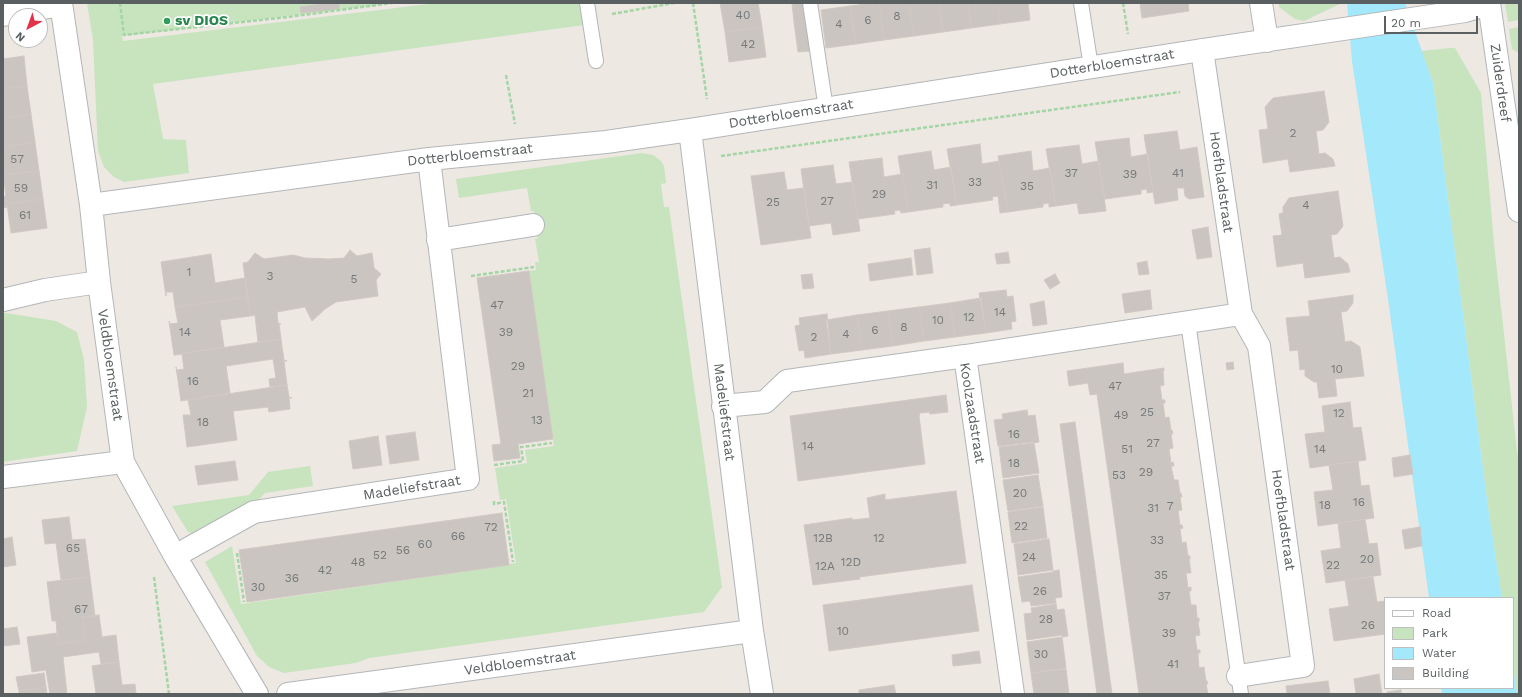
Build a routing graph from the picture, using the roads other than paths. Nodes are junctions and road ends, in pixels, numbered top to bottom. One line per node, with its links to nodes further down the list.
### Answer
1 (587, 3): 10 (lane)
2 (810, 3): 12 (lane)
3 (1081, 3): 11 (lane)
4 (1261, 3): 8 (street)
5 (61, 4): 7 (street); 15 (street, Veldbloemstraat)
6 (1489, 4): 8 (street, Dotterbloemstraat); 16 (street, Zuiderdreef)
7 (3, 15)
8 (1267, 41): 9 (street, Dotterbloemstraat)
9 (1202, 50): 11 (street, Dotterbloemstraat); 21 (street, Hoefbladstraat)
10 (596, 61)
11 (1091, 68): 12 (street, Dotterbloemstraat)
12 (826, 109): 13 (street, Dotterbloemstraat)
13 (690, 130): 14 (street, Dotterbloemstraat); 24 (street, Madeliefstraat)
14 (429, 159): 15 (street, Dotterbloemstraat); 18 (street, Madeliefstraat)
15 (91, 204): 19 (street, Veldbloemstraat)
16 (1519, 211)
17 (533, 225): 18 (street)
18 (438, 240): 27 (street, Madeliefstraat)
19 (99, 282): 20 (street); 25 (street, Veldbloemstraat)
20 (3, 300)
21 (1241, 314): 22 (street); 29 (street, Hoefbladstraat)
22 (1188, 322): 23 (street); 29 (lane, Hoefbladstraat)
23 (965, 356): 24 (street, Koolzaadstraat); 33 (street, Koolzaadstraat)
24 (723, 406): 28 (street, Madeliefstraat)
25 (123, 462): 26 (street); 27 (street, Veldbloemstraat)
26 (3, 477)
27 (175, 556): 30 (street, Veldbloemstraat)
28 (752, 631): 31 (street, Veldbloemstraat); 32 (street, Madeliefstraat)
29 (1240, 685)
30 (257, 694)
31 (288, 694)
32 (762, 694)
33 (1013, 694)

